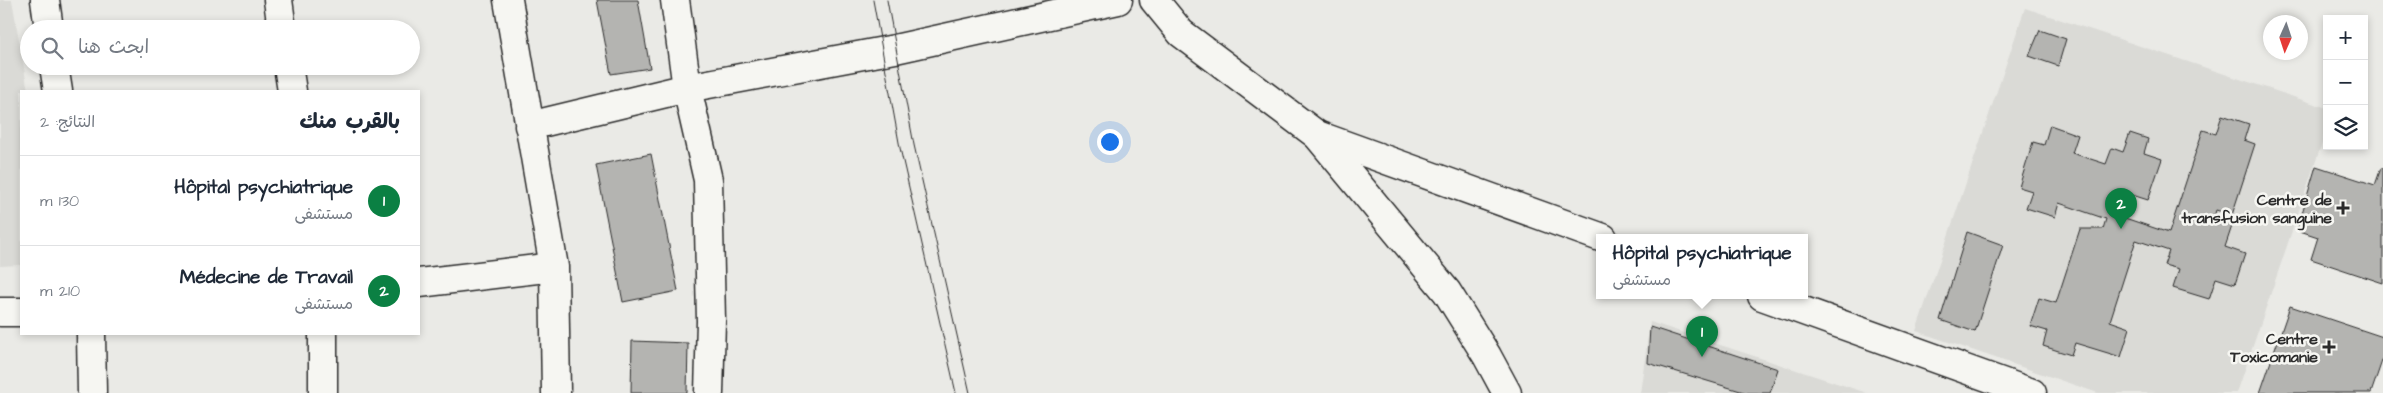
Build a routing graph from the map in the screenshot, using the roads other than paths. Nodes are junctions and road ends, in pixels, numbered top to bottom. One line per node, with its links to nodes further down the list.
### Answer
1 (44, 0): 7 (street)
2 (278, 0): 8 (street)
3 (508, 0): 14 (street)
4 (675, 0): 11 (street)
5 (1118, 0): 11 (street)
6 (1154, 0): 15 (street)
7 (47, 20)
8 (281, 20)
9 (55, 75): 12 (street)
10 (289, 75): 13 (street)
11 (687, 88): 14 (street); 27 (street)
12 (58, 90)
13 (292, 90)
14 (529, 126): 17 (street)
15 (1317, 135): 16 (street); 28 (street)
16 (1596, 235)
17 (554, 268): 18 (street); 26 (street)
18 (420, 282)
19 (1770, 299): 29 (street)
20 (0, 312): 21 (street)
21 (20, 312)
22 (91, 335): 24 (street)
23 (323, 335): 25 (street)
24 (92, 393)
25 (323, 393)
26 (556, 393)
27 (708, 393)
28 (1508, 393)
29 (2032, 393)

